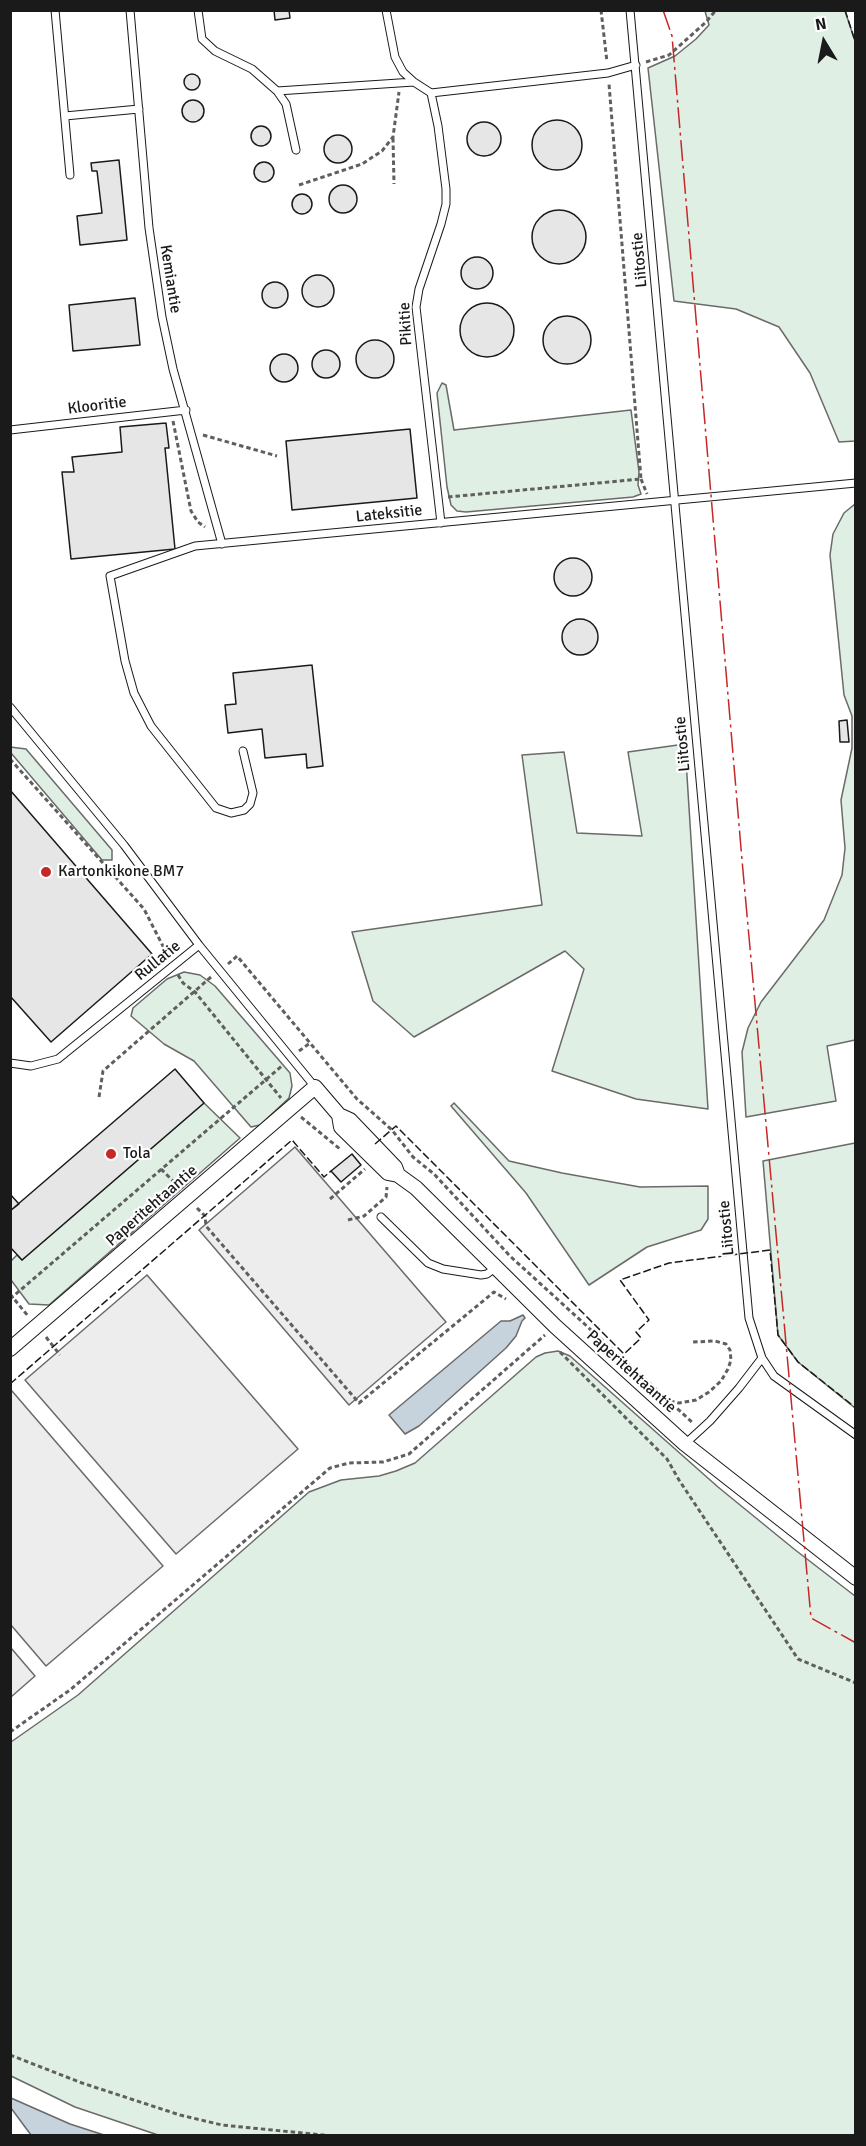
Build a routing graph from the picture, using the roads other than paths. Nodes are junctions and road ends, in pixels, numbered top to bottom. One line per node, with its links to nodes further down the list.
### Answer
1 (55, 10): 11 (lane)
2 (130, 10): 10 (lane, Kemiantie)
3 (198, 10): 8 (lane)
4 (386, 10): 7 (lane)
5 (630, 10): 6 (lane, Liitostie)
6 (636, 65): 9 (lane); 17 (lane, Liitostie)
7 (414, 82): 8 (lane); 9 (lane)
8 (277, 91): 12 (lane)
9 (431, 93): 18 (lane, Pikitie)
10 (139, 109): 11 (lane); 14 (lane, Kemiantie)
11 (65, 116): 13 (lane)
12 (296, 150)
13 (70, 175)
14 (186, 410): 15 (lane, Klooritie); 19 (lane, Kemiantie)
15 (10, 430)
16 (855, 483): 17 (lane, Lateksitie)
17 (676, 500): 18 (lane, Lateksitie); 28 (lane, Liitostie)
18 (441, 523): 19 (lane, Lateksitie)
19 (222, 544): 21 (lane, Lateksitie)
20 (10, 707): 22 (lane)
21 (243, 751)
22 (199, 945): 23 (lane, Rullatie); 24 (lane, Rullatie)
23 (10, 1063)
24 (315, 1087): 26 (street, Paperitehtaantie); 27 (street, Paperitehtaantie)
25 (381, 1217): 26 (lane)
26 (495, 1268): 30 (street, Paperitehtaantie)
27 (10, 1349)
28 (762, 1358): 29 (lane); 30 (lane)
29 (855, 1435)
30 (686, 1444): 31 (street, Paperitehtaantie)
31 (855, 1578)

